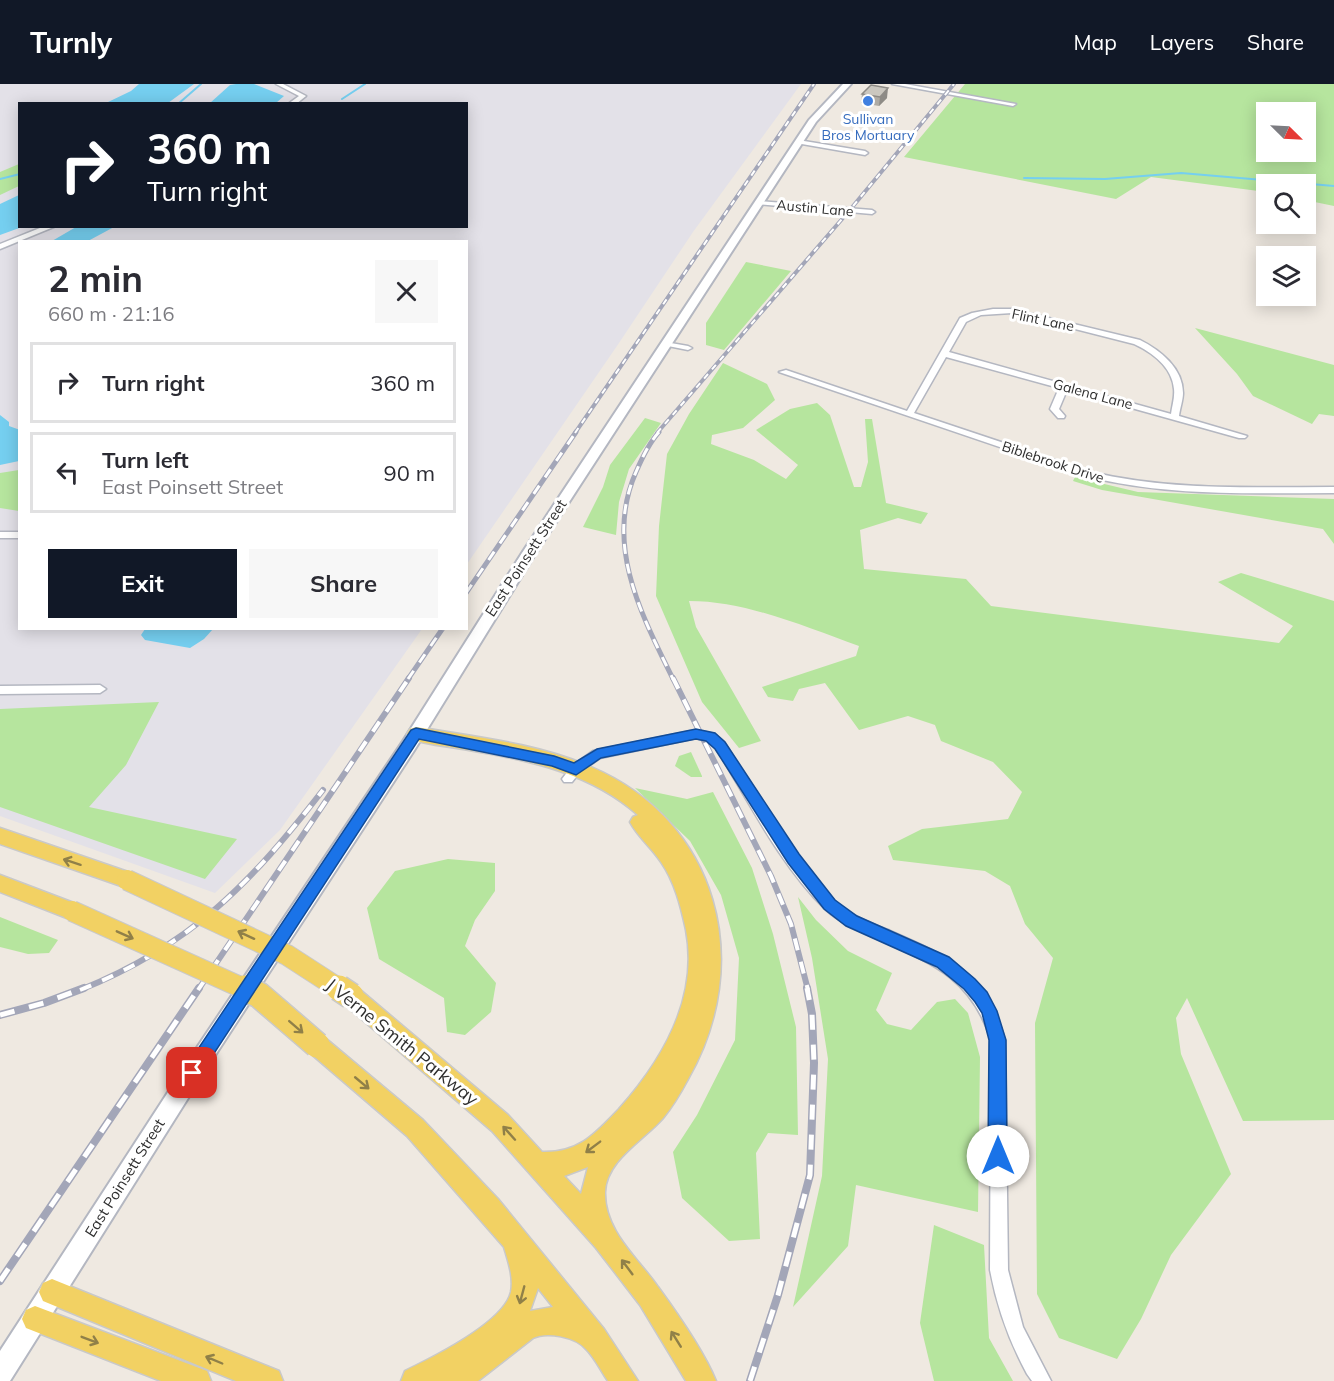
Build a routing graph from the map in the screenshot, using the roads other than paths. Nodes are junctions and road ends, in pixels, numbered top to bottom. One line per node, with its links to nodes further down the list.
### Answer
1 (279, 84): 4 (street)
2 (847, 84): 6 (main road, East Poinsett Street)
3 (895, 84): 5 (street)
4 (294, 102)
5 (1013, 104)
6 (798, 142): 7 (street); 8 (main road, East Poinsett Street)
7 (866, 153)
8 (758, 203): 9 (street, Austin Lane); 12 (main road, East Poinsett Street)
9 (872, 212)
10 (48, 228): 11 (street)
11 (0, 247)
12 (668, 344): 13 (street); 26 (main road, East Poinsett Street)
13 (688, 348)
14 (945, 354): 16 (street, Galena Lane); 17 (street, Flint Lane); 19 (street, Flint Lane)
15 (783, 372): 17 (street, Biblebrook Drive)
16 (1064, 387): 18 (street); 19 (street, Galena Lane)
17 (910, 414): 21 (street, Biblebrook Drive)
18 (1061, 416)
19 (1175, 416): 20 (street, Galena Lane)
20 (1242, 436)
21 (1334, 490)
22 (0, 535): 23 (street)
23 (18, 535)
24 (100, 689): 25 (street)
25 (0, 690)
26 (412, 739): 27 (main road); 33 (main road, East Poinsett Street)
27 (572, 774): 30 (main road, one-way to 30); 32 (main road); 43 (street)
28 (0, 836): 30 (main road, J Verne Smith Parkway, one-way to 28, bridge)
29 (0, 883): 31 (main road, one-way to 31, bridge)
30 (537, 1164): 32 (main road, J Verne Smith Parkway)
31 (514, 1239): 35 (main road); 40 (main road, one-way to 40)
32 (605, 1239): 42 (main road, J Verne Smith Parkway, one-way to 32)
33 (52, 1292): 34 (main road, East Poinsett Street); 39 (main road, one-way to 33)
34 (35, 1319): 36 (main road, East Poinsett Street); 38 (main road, one-way to 38)
35 (595, 1338): 37 (main road); 41 (main road)
36 (0, 1374)
37 (624, 1380)
38 (198, 1381)
39 (269, 1381)
40 (414, 1381)
41 (454, 1381)
42 (702, 1381)
43 (1042, 1381)

